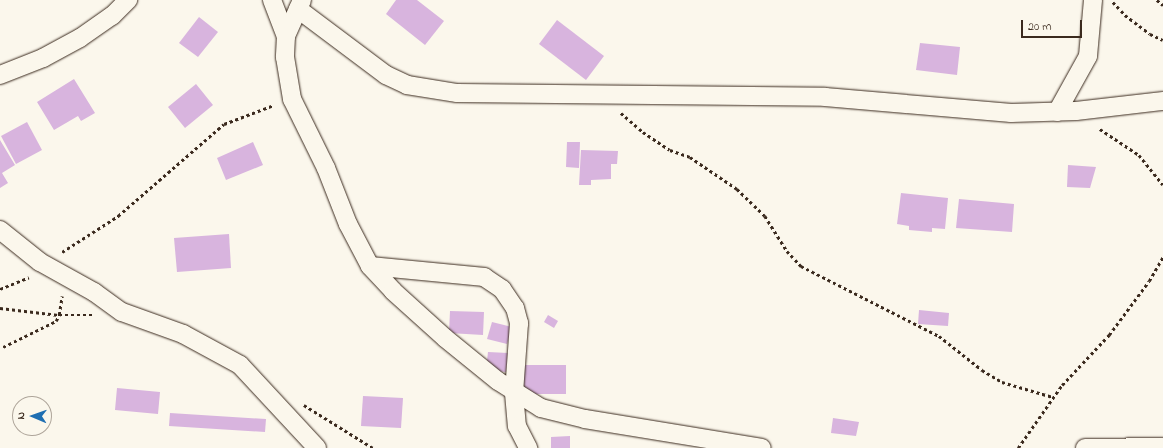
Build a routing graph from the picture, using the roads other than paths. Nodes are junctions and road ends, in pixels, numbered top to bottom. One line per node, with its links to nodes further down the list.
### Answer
1 (128, 0): 6 (street)
2 (272, 0): 5 (street)
3 (1093, 0): 8 (street)
4 (300, 4): 5 (street); 8 (street)
5 (286, 36): 10 (street)
6 (0, 75)
7 (1163, 101): 8 (street)
8 (1058, 112)
9 (0, 230): 13 (street)
10 (370, 266): 11 (street); 11 (street)
11 (514, 393): 14 (street); 15 (street)
12 (1163, 447): 16 (street)
13 (317, 448)
14 (528, 448)
15 (762, 448)
16 (1085, 448)

